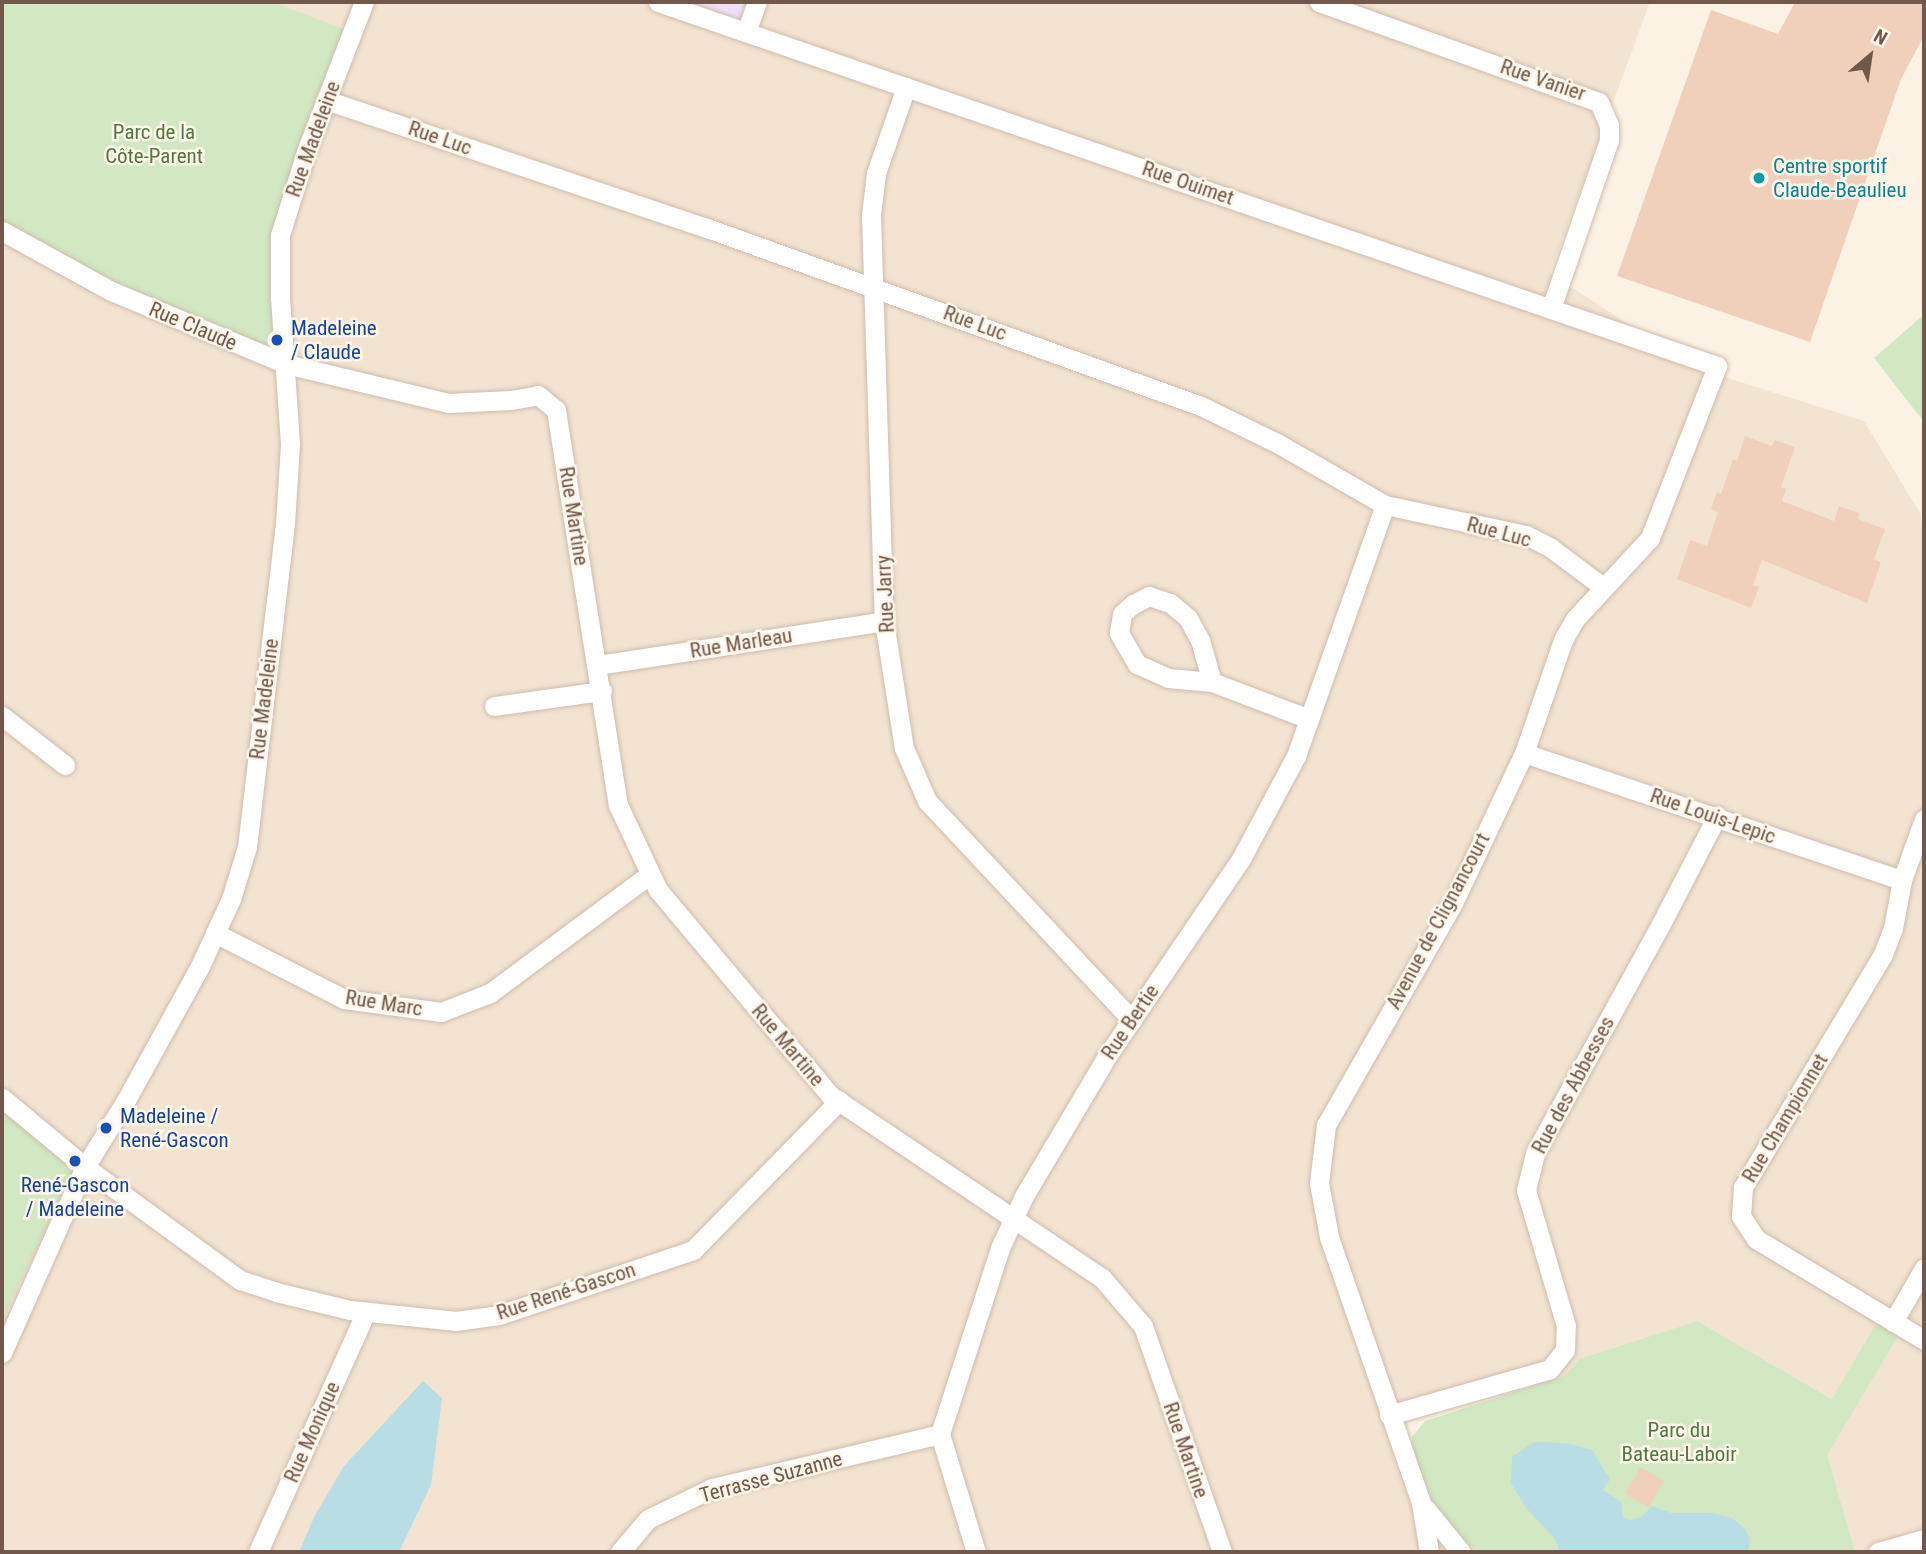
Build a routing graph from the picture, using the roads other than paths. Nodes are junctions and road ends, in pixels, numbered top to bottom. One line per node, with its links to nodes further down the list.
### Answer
1 (364, 2): 7 (street, Rue Madeleine)
2 (658, 2): 5 (street, Rue Ouimet)
3 (757, 2): 5 (street)
4 (1319, 2): 10 (street, Rue Vanier)
5 (746, 32): 6 (street, Rue Ouimet)
6 (906, 87): 9 (street, Rue Jarry); 10 (street, Rue Ouimet)
7 (326, 100): 9 (street, Rue Luc); 11 (street, Rue Madeleine)
8 (2, 231): 11 (street, Rue Claude)
9 (875, 287): 14 (street, Rue Luc); 16 (street, Rue Jarry)
10 (1551, 308): 12 (street, Rue Ouimet)
11 (286, 364): 13 (street, Rue Claude); 29 (street, Rue Madeleine)
12 (1717, 366): 15 (street, Avenue de Clignancourt)
13 (556, 410): 17 (street, Rue Martine)
14 (1385, 505): 15 (street, Rue Luc); 22 (street, Rue Bertie)
15 (1603, 587): 23 (street, Avenue de Clignancourt)
16 (884, 621): 17 (street, Rue Marleau); 30 (street, Rue Jarry)
17 (598, 665): 19 (street, Rue Martine)
18 (1212, 682): 18 (street); 22 (street)
19 (602, 691): 20 (street); 27 (street, Rue Martine)
20 (494, 705)
21 (2, 716): 24 (street)
22 (1309, 719): 30 (street, Rue Bertie)
23 (1524, 752): 25 (street, Rue Louis-Lepic); 40 (street, Avenue de Clignancourt)
24 (65, 765)
25 (1717, 816): 28 (street, Rue Louis-Lepic); 40 (street, Rue des Abbesses)
26 (1924, 818): 28 (street, Rue Championnet)
27 (650, 874): 29 (street, Rue Marc); 32 (street, Rue Martine)
28 (1902, 880): 37 (street, Rue Championnet)
29 (215, 933): 33 (street, Rue Madeleine)
30 (1132, 1020): 34 (street, Rue Bertie)
31 (2, 1098): 33 (street, Rue René-Gascon)
32 (839, 1101): 34 (street, Rue Martine); 36 (street, Rue René-Gascon)
33 (85, 1167): 36 (street, Rue René-Gascon); 39 (street, Rue Madeleine)
34 (1014, 1218): 41 (street, Rue Bertie); 47 (street, Rue Martine)
35 (1924, 1268): 37 (street)
36 (366, 1311): 44 (street, Rue Monique)
37 (1893, 1322): 38 (street, Rue Championnet)
38 (1924, 1340)
39 (2, 1353)
40 (1389, 1415): 42 (street, Avenue de Clignancourt)
41 (940, 1433): 45 (street, Terrasse Suzanne); 46 (street)
42 (1421, 1503): 48 (street); 49 (street)
43 (1924, 1539): 50 (street)
44 (258, 1552)
45 (620, 1552)
46 (976, 1552)
47 (1222, 1552)
48 (1429, 1552)
49 (1461, 1552)
50 (1878, 1552)

